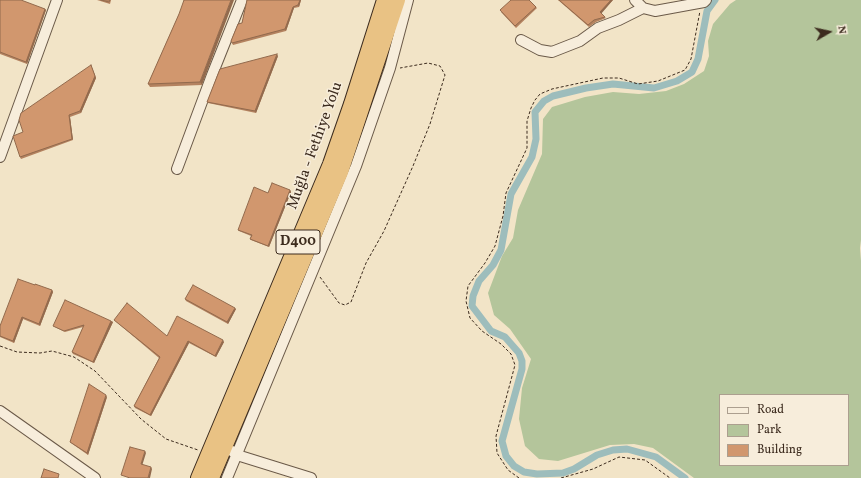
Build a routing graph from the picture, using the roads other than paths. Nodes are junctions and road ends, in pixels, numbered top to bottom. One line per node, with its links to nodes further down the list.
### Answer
1 (57, 0): 11 (street)
2 (242, 0): 12 (street)
3 (384, 0): 18 (highway, Muğla - Fethiye Yolu / D400)
4 (398, 0): 10 (highway, Muğla - Fethiye Yolu / D400)
5 (408, 0): 10 (street)
6 (635, 0): 8 (street)
7 (705, 1): 8 (street)
8 (643, 8): 9 (street)
9 (521, 40)
10 (384, 66): 14 (highway, Muğla - Fethiye Yolu / D400); 15 (street)
11 (0, 157)
12 (177, 169)
13 (0, 412): 17 (street)
14 (226, 447): 15 (street); 16 (street); 19 (highway, Muğla - Fethiye Yolu / D400)
15 (237, 455): 16 (street); 22 (street)
16 (232, 467): 20 (street); 21 (street)
17 (95, 478)
18 (198, 478)
19 (212, 478)
20 (227, 478)
21 (235, 478)
22 (311, 478)

